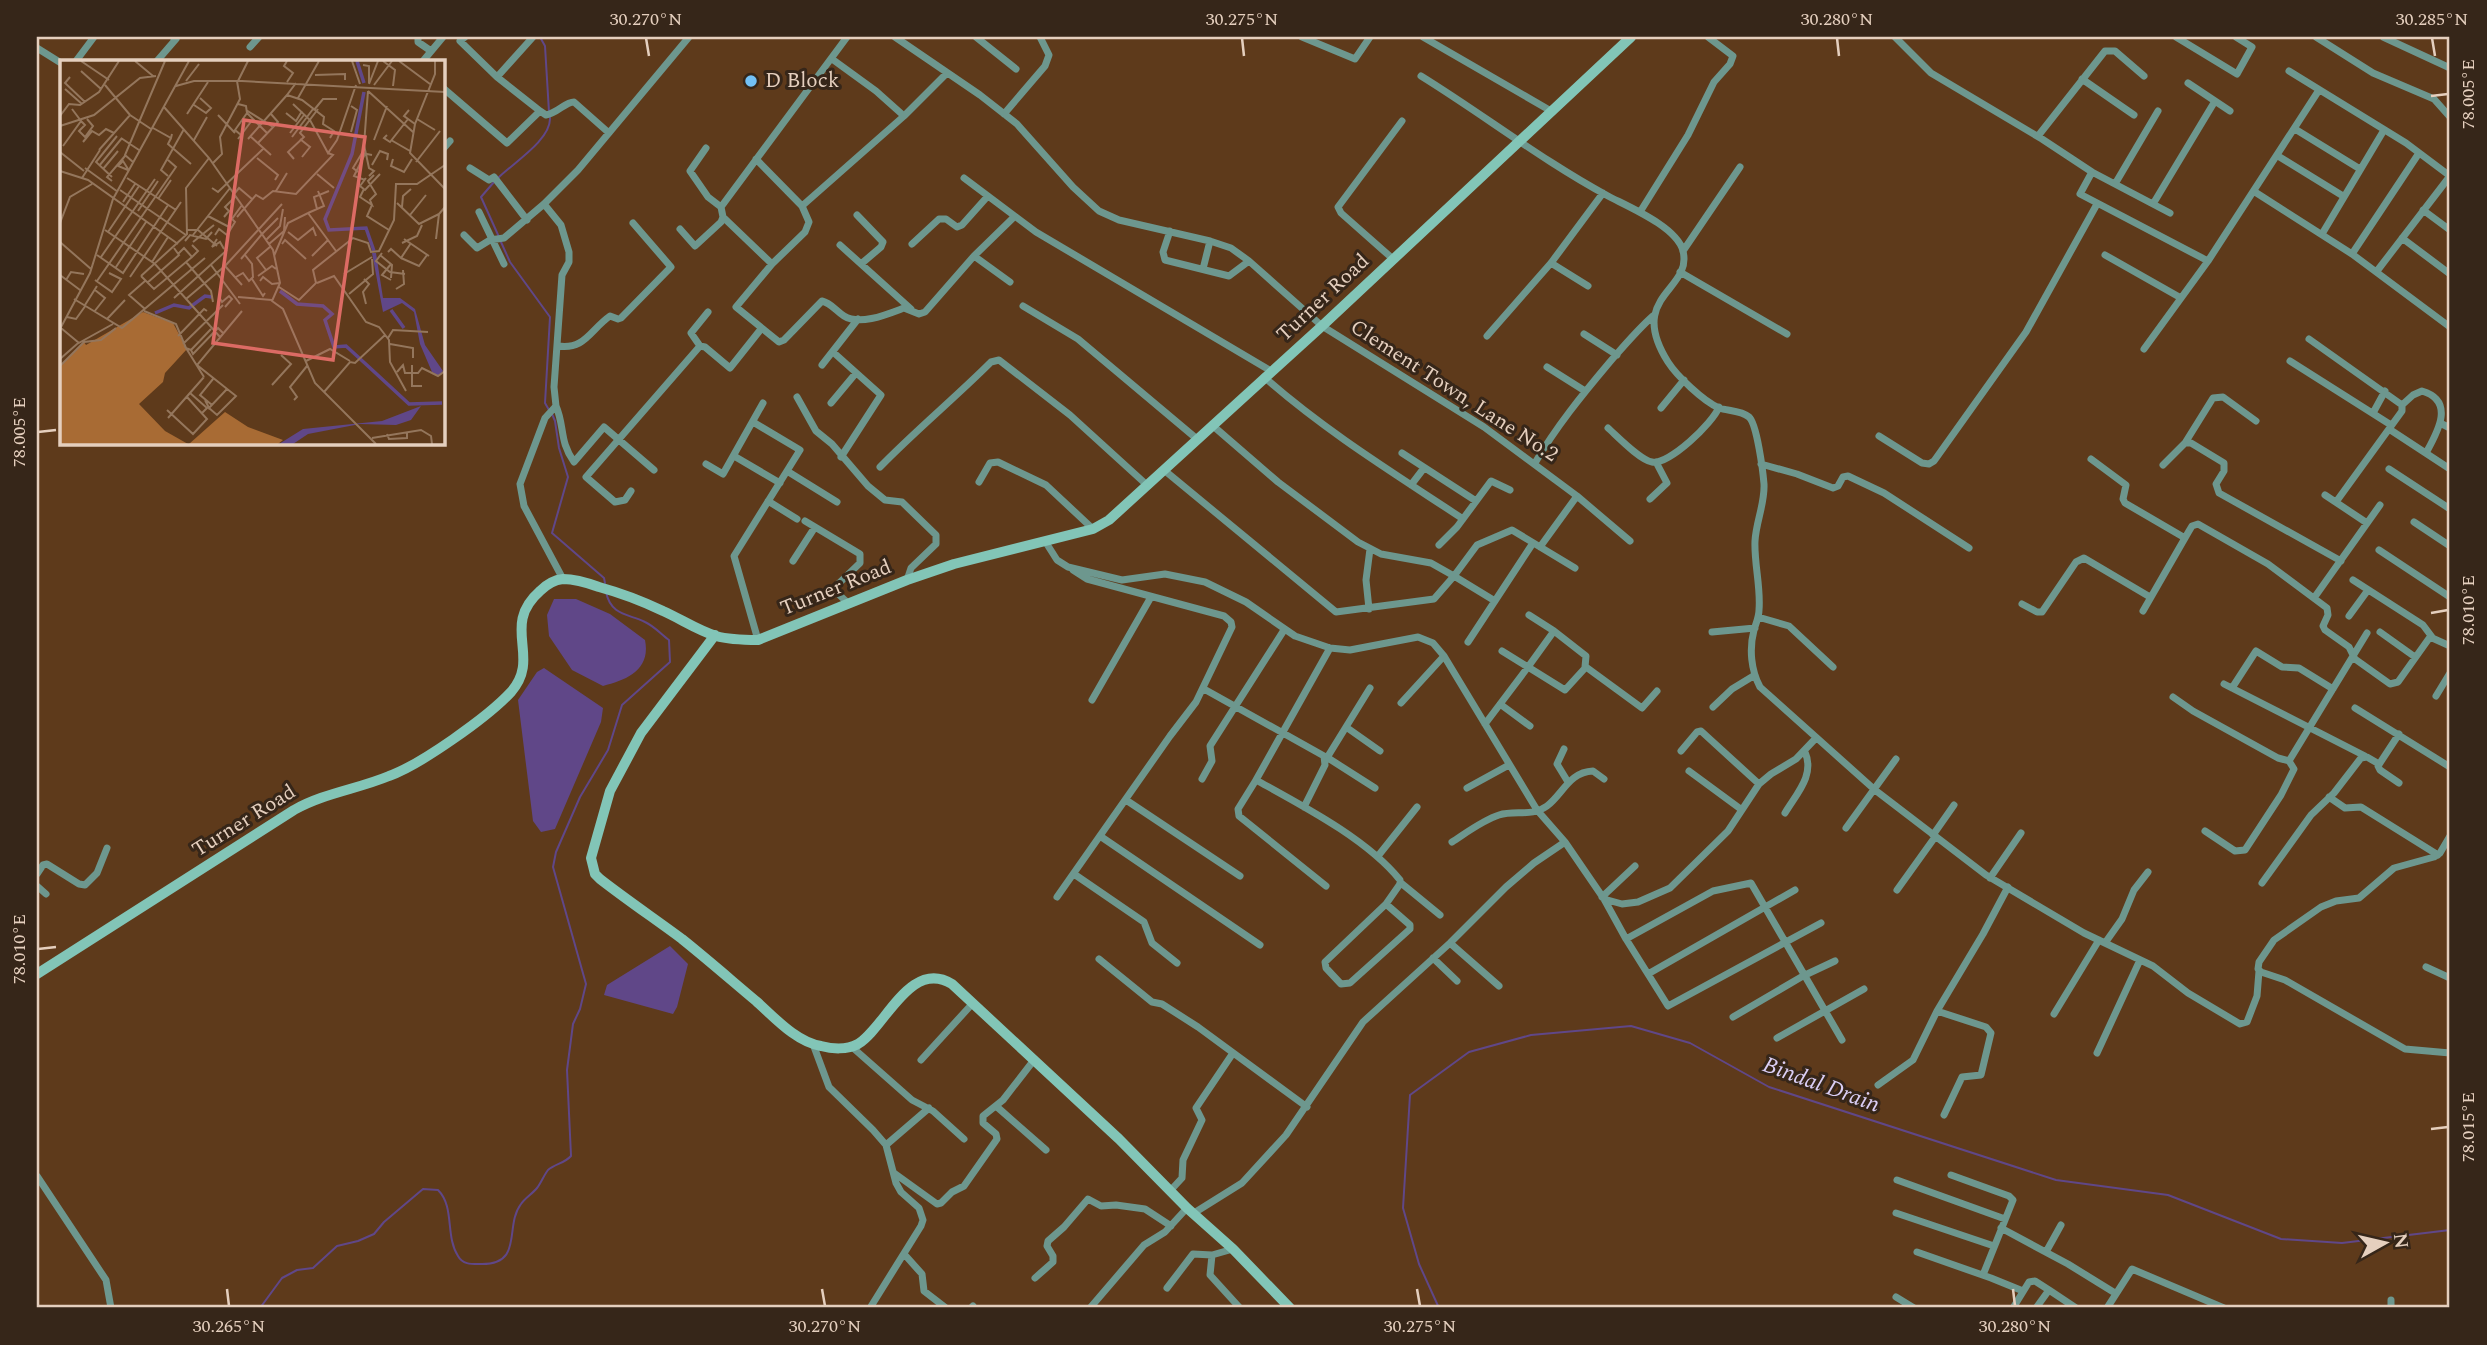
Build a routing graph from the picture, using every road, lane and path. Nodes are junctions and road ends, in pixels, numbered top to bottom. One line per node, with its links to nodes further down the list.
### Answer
1 (94, 37): 27 (street)
2 (173, 37): 28 (street)
3 (259, 37): 23 (street)
4 (418, 37): 25 (street)
5 (443, 37): 25 (street)
6 (465, 37): 35 (street)
7 (533, 37): 35 (street)
8 (689, 37): 54 (street)
9 (847, 37): 26 (street)
10 (895, 37): 34 (street, Clement Town, Lane No.2)
11 (976, 37): 32 (street)
12 (1040, 37): 47 (street)
13 (1302, 37): 14 (street)
14 (1370, 37)
15 (1423, 37): 44 (street)
16 (1631, 37): 44 (main road, Turner Road)
17 (1708, 37): 81 (street)
18 (1895, 37): 55 (street)
19 (2176, 37): 20 (street)
20 (2236, 37)
21 (2316, 37): 50 (street)
22 (2383, 37): 31 (street)
23 (250, 47)
24 (37, 48): 30 (street)
25 (431, 51): 29 (street)
26 (832, 59): 49 (street); 62 (street)
27 (77, 60)
28 (158, 60)
29 (424, 60)
30 (60, 62)
31 (2450, 68)
32 (1016, 69)
33 (2289, 72): 41 (street)
34 (947, 73): 47 (street, Clement Town, Lane No.2); 49 (street)
35 (497, 76): 46 (street)
36 (1421, 76): 57 (street)
37 (2144, 76): 38 (street)
38 (2082, 79): 48 (street); 55 (street)
39 (2188, 83): 42 (street)
40 (444, 89): 46 (street)
41 (2319, 90): 52 (street); 53 (street)
42 (2215, 101): 43 (street); 76 (street)
43 (2230, 110)
44 (1551, 111): 57 (main road, Turner Road)
45 (2158, 111): 69 (street)
46 (547, 113): 54 (street)
47 (1004, 114): 90 (street, Clement Town, Lane No.2)
48 (2134, 115)
49 (904, 116): 77 (street)
50 (2450, 117)
51 (1402, 121): 102 (street)
52 (2295, 129): 61 (street); 65 (street)
53 (2384, 130): 60 (street); 65 (street)
54 (609, 133): 74 (street)
55 (2038, 136): 66 (street)
56 (450, 141): 58 (street)
57 (1519, 142): 71 (street); 102 (main road, Turner Road)
58 (444, 148)
59 (706, 148): 78 (street)
60 (2419, 153): 67 (street); 99 (street)
61 (2278, 156): 70 (street); 72 (street)
62 (756, 159): 77 (street); 78 (street)
63 (1740, 167): 98 (street)
64 (470, 168): 86 (street)
65 (2360, 169): 72 (street)
66 (2092, 172): 69 (street); 75 (street)
67 (2450, 176): 79 (street)
68 (964, 178): 73 (street)
69 (2115, 184): 76 (street)
70 (2255, 192): 91 (street); 104 (street)
71 (1603, 193): 81 (street); 105 (street)
72 (2343, 196): 91 (street)
73 (987, 197): 85 (street); 96 (street)
74 (544, 204): 86 (street); 128 (street)
75 (2097, 204): 104 (street); 156 (street)
76 (2152, 204): 82 (street)
77 (802, 206): 107 (street)
78 (720, 207): 84 (street)
79 (2423, 210): 89 (street); 93 (street)
80 (479, 212): 94 (street)
81 (1640, 212): 98 (street)
82 (2170, 213)
83 (857, 215): 108 (street)
84 (723, 217): 88 (street); 107 (street)
85 (1014, 217): 101 (street); 137 (street)
86 (527, 220): 94 (street)
87 (633, 223): 128 (street)
88 (680, 229)
89 (2450, 230)
90 (1170, 231): 95 (street, Clement Town, Lane No.2); 109 (street)
91 (2322, 234): 99 (street)
92 (464, 235): 94 (street)
93 (2402, 237): 110 (street); 112 (street)
94 (498, 239): 106 (street)
95 (1210, 241): 103 (street, Clement Town, Lane No.2); 109 (street)
96 (912, 244)
97 (840, 245): 108 (street)
98 (1683, 251): 111 (street)
99 (2352, 254): 110 (street)
100 (2105, 255): 115 (street)
101 (974, 256): 113 (street); 117 (street)
102 (1394, 259): 121 (main road, Turner Road)
103 (1249, 261): 109 (street); 121 (street, Clement Town, Lane No.2)
104 (2208, 261): 115 (street)
105 (1551, 263): 114 (street); 126 (street)
106 (504, 264)
107 (772, 264): 123 (street)
108 (861, 264): 117 (street)
109 (1203, 269)
110 (2377, 271): 122 (street)
111 (1680, 272): 119 (street); 125 (street)
112 (2450, 274)
113 (1010, 282)
114 (1588, 286)
115 (2182, 298): 130 (street)
116 (1023, 306): 157 (street)
117 (911, 309): 120 (street)
118 (708, 312): 129 (street)
119 (1654, 316): 132 (street); 138 (street)
120 (858, 319): 123 (street); 131 (street)
121 (1322, 326): 137 (main road, Turner Road); 166 (street, Clement Town, Lane No.2)
122 (2450, 327)
123 (761, 329): 129 (street)
124 (1584, 334): 132 (street)
125 (1787, 334)
126 (1487, 336)
127 (2308, 338): 140 (street)
128 (558, 346): 147 (street)
129 (700, 346): 158 (street)
130 (2144, 349)
131 (833, 352): 134 (street); 136 (street)
132 (1616, 355): 139 (street)
133 (2290, 361): 148 (street)
134 (822, 365)
135 (1547, 367): 139 (street)
136 (856, 373): 143 (street); 163 (street)
137 (1267, 374): 152 (main road, Turner Road); 179 (street)
138 (1684, 380): 145 (street); 146 (street)
139 (1585, 391): 166 (street)
140 (2385, 391): 144 (street); 148 (street)
141 (797, 397): 163 (street)
142 (763, 403): 150 (street)
143 (831, 403)
144 (2402, 405): 151 (street); 153 (street)
145 (1719, 407): 165 (street); 168 (street)
146 (1661, 408)
147 (552, 409): 158 (street); 211 (street)
148 (2373, 413): 153 (street)
149 (2256, 421): 159 (street)
150 (753, 422): 162 (street); 176 (street)
151 (2440, 422): 155 (street); 161 (street)
152 (1212, 425): 157 (main road, Turner Road); 203 (street)
153 (2390, 427): 161 (street); 189 (street)
154 (1608, 428): 165 (street)
155 (2450, 428)
156 (1879, 436)
157 (1197, 439): 175 (main road, Turner Road)
158 (619, 441): 174 (street); 182 (street)
159 (2185, 443): 169 (street); 207 (street)
160 (1402, 453): 171 (street)
161 (2426, 453): 172 (street)
162 (734, 456): 167 (street); 178 (street)
163 (841, 457): 212 (street)
164 (2091, 459): 197 (street)
165 (1656, 462): 185 (street)
166 (1535, 463): 184 (street, Clement Town, Lane No.2)
167 (706, 464)
168 (1761, 464): 204 (street); 226 (street)
169 (2163, 465)
170 (880, 467): 180 (street)
171 (1424, 468): 179 (street); 186 (street)
172 (2450, 468)
173 (2389, 469): 191 (street)
174 (654, 470)
175 (1164, 470): 180 (main road, Turner Road); 222 (street)
176 (787, 471): 178 (street); 188 (street)
177 (979, 482): 196 (street)
178 (780, 483): 187 (street)
179 (1410, 485): 192 (street)
180 (1148, 486): 196 (main road, Turner Road)
181 (1510, 490): 186 (street)
182 (631, 491)
183 (2325, 495): 189 (street)
184 (1577, 496): 199 (street, Clement Town, Lane No.2); 201 (street)
185 (1650, 499)
186 (1476, 501): 192 (street)
187 (768, 502): 195 (street); 235 (street)
188 (837, 502)
189 (2336, 502): 194 (street)
190 (2380, 505): 194 (street)
191 (2450, 509)
192 (1463, 519): 200 (street)
193 (2414, 522): 202 (street)
194 (2367, 523): 207 (street)
195 (815, 527): 206 (street); 220 (street)
196 (1093, 529): 198 (main road, Turner Road)
197 (2185, 538): 216 (street); 218 (street)
198 (1045, 541): 208 (street); 212 (main road, Turner Road)
199 (1630, 541)
200 (1439, 545)
201 (1536, 545): 209 (street); 210 (street); 219 (street)
202 (2450, 546)
203 (1370, 548): 210 (street); 222 (street)
204 (1969, 548)
205 (2379, 550): 217 (street)
206 (793, 561)
207 (2341, 561): 218 (street)
208 (1068, 567): 215 (street); 228 (street)
209 (1575, 568)
210 (1454, 576): 219 (street); 222 (street)
211 (563, 579): 233 (main road, Turner Road); 339 (main road, Turner Road)
212 (908, 580): 220 (main road, Turner Road)
213 (2353, 580): 214 (street)
214 (2368, 590): 225 (street); 234 (street)
215 (1151, 597): 249 (street); 254 (street)
216 (2150, 597): 221 (street); 223 (street)
217 (2450, 597)
218 (2314, 598): 241 (street)
219 (1494, 601): 236 (street)
220 (849, 604): 235 (main road, Turner Road)
221 (2022, 604)
222 (1369, 609)
223 (2143, 611)
224 (1529, 615): 229 (street)
225 (2349, 616)
226 (1759, 617): 227 (street); 245 (street)
227 (1755, 628): 230 (street); 247 (street)
228 (1284, 630): 238 (street); 257 (street)
229 (1554, 631): 243 (street); 244 (street)
230 (1712, 632)
231 (2380, 632): 242 (street)
232 (2367, 633): 241 (street)
233 (715, 635): 235 (main road, Turner Road); 353 (main road)
234 (2432, 636): 237 (street); 242 (street)
235 (758, 640)
236 (1468, 642)
237 (2450, 646)
238 (1330, 648): 240 (street); 264 (street)
239 (1502, 651): 243 (street)
240 (1444, 656): 255 (street); 260 (street)
241 (2353, 657): 242 (street); 250 (street)
242 (2416, 657)
243 (1528, 667): 244 (street); 256 (street)
244 (1585, 667): 251 (street)
245 (1833, 667)
246 (2450, 673): 252 (street)
247 (1755, 675): 258 (street); 266 (street)
248 (1370, 688): 262 (street)
249 (1204, 689): 257 (street); 289 (street)
250 (2333, 689): 263 (street); 263 (street)
251 (1657, 691)
252 (2436, 696)
253 (2173, 697): 274 (street)
254 (1092, 699)
255 (1401, 703)
256 (1500, 704): 260 (street); 261 (street)
257 (1234, 707): 264 (street); 279 (street)
258 (1713, 707)
259 (2355, 708): 265 (street)
260 (1485, 724): 276 (street)
261 (1530, 726)
262 (1346, 727): 268 (street); 273 (street)
263 (2310, 728): 271 (street); 274 (street)
264 (1284, 733): 273 (street); 281 (street)
265 (2399, 734): 275 (street); 277 (street)
266 (1816, 738): 270 (street); 287 (street)
267 (1564, 749): 282 (street)
268 (1380, 751)
269 (1681, 751): 284 (street)
270 (1805, 752): 284 (street); 295 (street)
271 (2365, 756): 275 (street); 288 (street)
272 (1896, 759): 287 (street)
273 (1326, 760): 285 (street); 291 (street)
274 (2289, 761): 297 (street)
275 (2379, 764): 283 (street)
276 (1509, 765): 286 (street); 293 (street)
277 (2450, 767)
278 (1689, 771): 294 (street)
279 (1202, 779)
280 (1604, 779): 282 (street)
281 (1256, 780): 291 (street); 316 (street)
282 (1568, 782): 293 (street)
283 (2399, 783)
284 (1759, 784): 294 (street)
285 (1375, 788)
286 (1467, 788)
287 (1875, 790): 296 (street); 300 (street)
288 (2329, 797): 305 (street); 314 (street)
289 (1126, 800): 299 (street); 311 (street)
290 (1954, 805): 300 (street)
291 (1304, 807): 306 (street)
292 (1417, 807): 306 (street)
293 (1537, 810): 302 (street); 303 (street)
294 (1742, 810): 322 (street)
295 (1785, 813)
296 (1846, 828)
297 (2205, 831)
298 (2021, 833): 312 (street)
299 (1100, 836): 310 (street); 331 (street)
300 (1934, 836): 312 (street); 319 (street)
301 (2450, 836): 305 (street)
302 (1452, 842)
303 (1565, 842): 322 (street); 330 (street)
304 (107, 848): 309 (street)
305 (2438, 855): 338 (street)
306 (1378, 856): 313 (street)
307 (1635, 866): 322 (street)
308 (2148, 872): 328 (street)
309 (37, 874)
310 (1074, 874): 321 (street); 336 (street)
311 (1240, 876)
312 (1990, 878): 317 (street)
313 (1401, 883): 323 (street); 325 (street)
314 (2262, 883)
315 (37, 886): 320 (street)
316 (1326, 886)
317 (2008, 887): 328 (street); 348 (street)
318 (1795, 890): 324 (street)
319 (1898, 890)
320 (46, 894)
321 (1057, 897)
322 (1603, 898): 327 (street)
323 (1386, 904): 323 (street)
324 (1766, 907): 327 (street); 329 (street); 340 (street)
325 (1440, 915)
326 (1821, 923): 329 (street)
327 (1626, 939): 340 (street)
328 (2102, 941): 334 (street); 349 (street)
329 (1785, 942): 340 (street); 341 (street)
330 (1450, 943): 332 (street); 344 (street)
331 (1260, 945)
332 (1433, 958): 343 (street); 362 (street)
333 (1099, 959): 355 (street)
334 (2140, 960): 338 (street); 356 (street)
335 (1835, 961): 341 (street)
336 (1178, 963)
337 (2426, 967): 342 (street)
338 (2259, 971): 357 (street)
339 (37, 974)
340 (1648, 974)
341 (1803, 976): 347 (street); 350 (street)
342 (2450, 978)
343 (1457, 981)
344 (1499, 986)
345 (1864, 989): 347 (street)
346 (973, 1003): 354 (main road); 358 (street); 359 (main road)
347 (1825, 1011): 351 (street); 352 (street)
348 (1937, 1011): 360 (street); 364 (street)
349 (2054, 1014)
350 (1732, 1017)
351 (1777, 1038)
352 (1842, 1040)
353 (813, 1044): 354 (main road); 366 (street)
354 (852, 1047): 363 (street)
355 (1233, 1053): 362 (street); 372 (street)
356 (2097, 1053)
357 (2450, 1053)
358 (921, 1060)
359 (1034, 1060): 361 (street); 372 (main road)
360 (1878, 1085)
361 (996, 1105): 367 (street); 368 (street)
362 (1307, 1107): 373 (street)
363 (929, 1108): 365 (street); 366 (street)
364 (1944, 1115)
365 (964, 1139)
366 (886, 1145): 368 (street)
367 (1046, 1150)
368 (894, 1173): 383 (street)
369 (1951, 1175): 375 (street)
370 (37, 1176): 392 (street)
371 (1897, 1180): 375 (street)
372 (1170, 1191): 373 (main road)
373 (1191, 1211): 377 (street); 380 (main road)
374 (1896, 1213): 379 (street)
375 (2005, 1219): 378 (street)
376 (2061, 1225): 382 (street)
377 (1171, 1226): 386 (street); 395 (street)
378 (2001, 1228): 379 (street); 382 (street)
379 (1994, 1246): 385 (street)
380 (1233, 1249): 384 (street); 397 (main road)
381 (1917, 1252): 385 (street)
382 (2046, 1252): 390 (street)
383 (905, 1255): 393 (street); 394 (street)
384 (1212, 1255): 387 (street); 396 (street)
385 (1983, 1275): 389 (street)
386 (1035, 1278)
387 (1167, 1288)
388 (2049, 1290): 389 (street); 400 (street); 401 (street)
389 (2023, 1291): 399 (street)
390 (2115, 1293): 402 (street); 403 (street)
391 (1896, 1297): 398 (street)
392 (111, 1308)
393 (870, 1308)
394 (946, 1308)
395 (1090, 1308)
396 (1240, 1308)
397 (1290, 1308)
398 (1914, 1308)
399 (2013, 1308)
400 (2036, 1308)
401 (2076, 1308)
402 (2107, 1308)
403 (2224, 1308)

